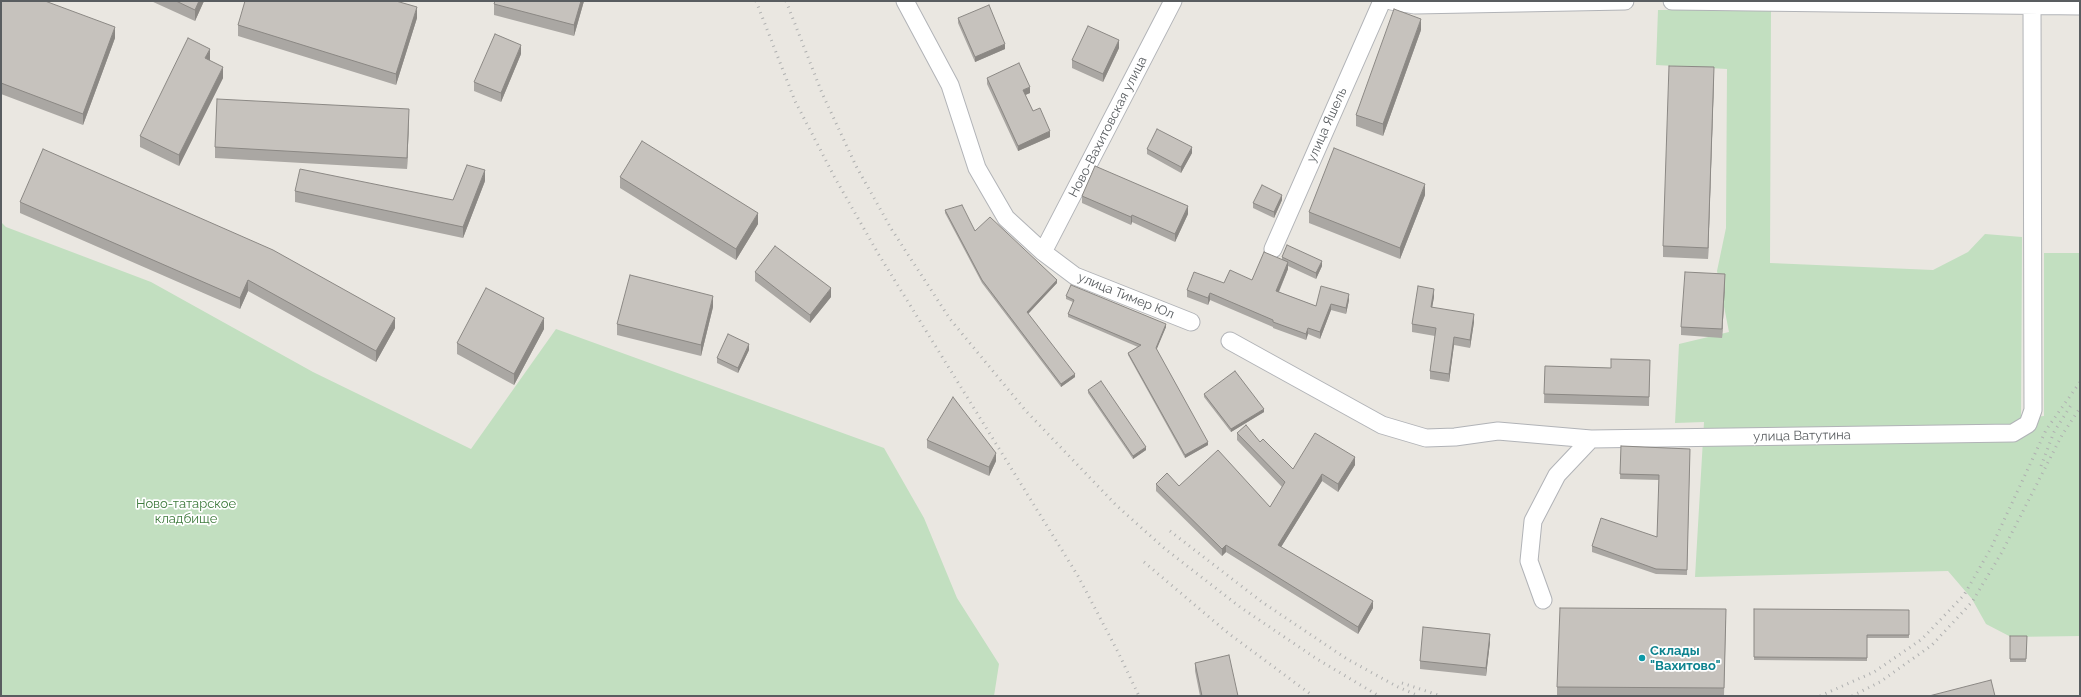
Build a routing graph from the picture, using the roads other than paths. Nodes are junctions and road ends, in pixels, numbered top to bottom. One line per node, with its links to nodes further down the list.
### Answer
1 (905, 1): 11 (street, улица Тимер Юл)
2 (1172, 1): 11 (street, Ново-Вахитовская улица)
3 (1382, 1): 10 (street, улица Яшель)
4 (1391, 1): 5 (street)
5 (1625, 1)
6 (1672, 1): 7 (street)
7 (1983, 3): 8 (street)
8 (2032, 6): 9 (street); 14 (street, улица Ватутина)
9 (2080, 6)
10 (1273, 249)
11 (1043, 252): 12 (street, улица Тимер Юл)
12 (1191, 322)
13 (1230, 341): 14 (street, улица Ватутина)
14 (1591, 440): 15 (street)
15 (1543, 600)

